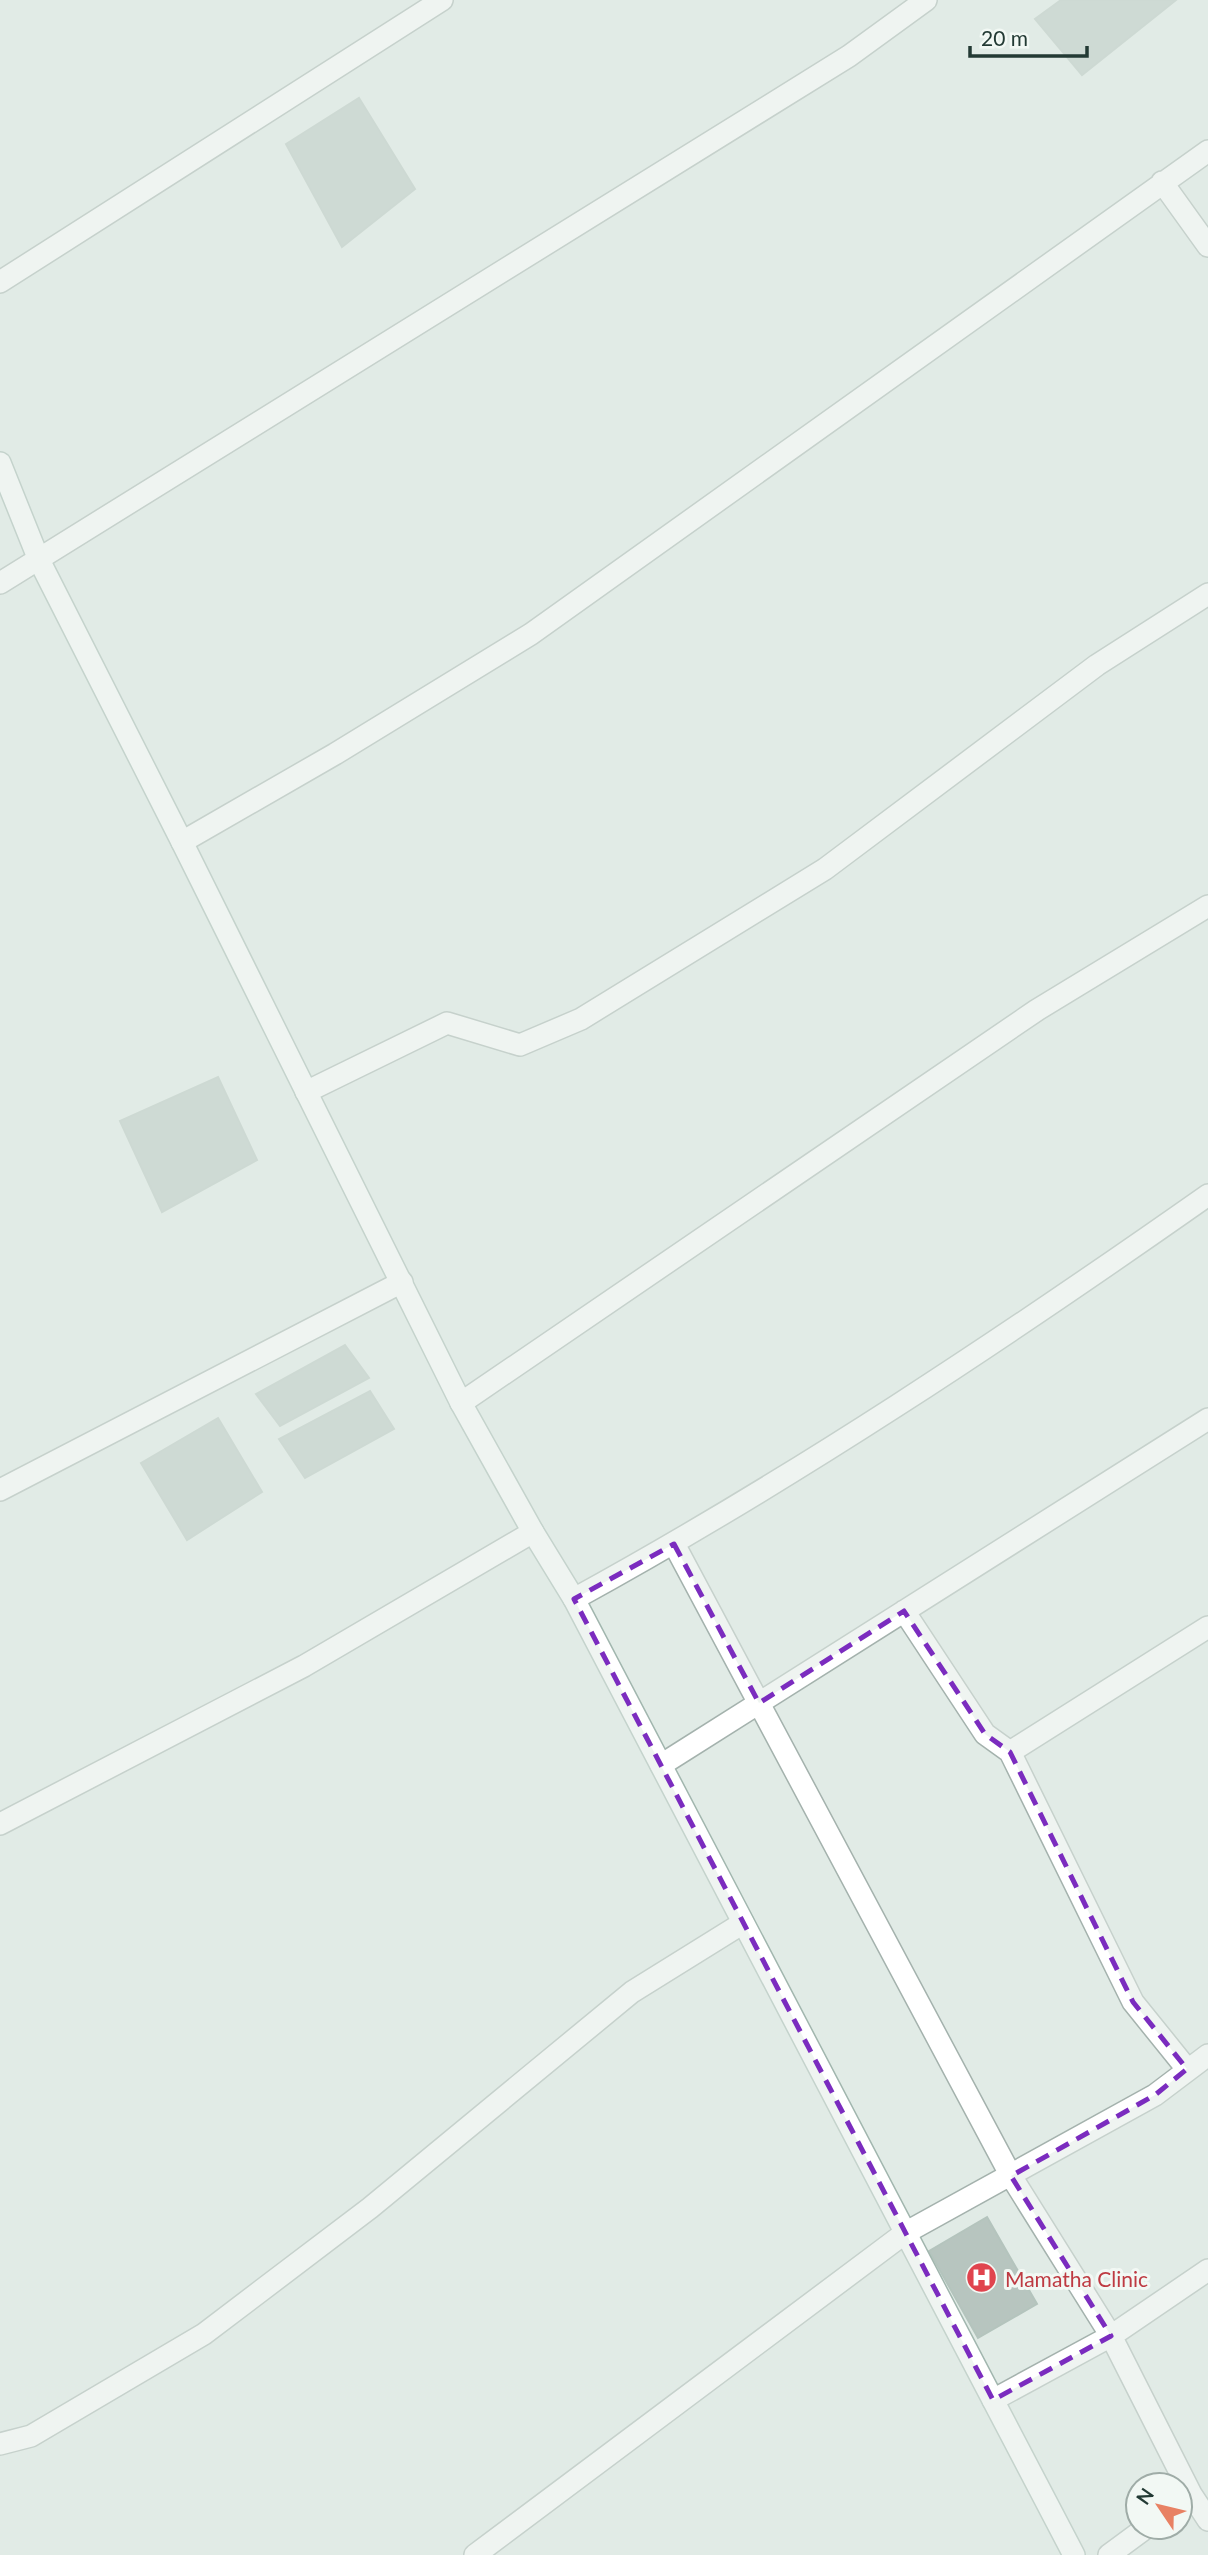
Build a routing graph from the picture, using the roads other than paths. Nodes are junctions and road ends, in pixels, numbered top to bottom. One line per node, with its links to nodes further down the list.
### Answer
1 (442, 0): 6 (street)
2 (926, 0): 8 (street)
3 (1208, 151): 4 (street)
4 (1162, 182): 5 (street); 11 (street)
5 (1208, 246)
6 (0, 282)
7 (0, 463): 8 (street)
8 (39, 560): 9 (street); 11 (street)
9 (0, 583)
10 (1208, 594): 13 (street)
11 (182, 842): 13 (street)
12 (1208, 906): 16 (street)
13 (306, 1092): 15 (street)
14 (1208, 1195): 20 (street)
15 (402, 1282): 16 (street); 18 (street)
16 (461, 1403): 19 (street)
17 (1208, 1419): 22 (street)
18 (0, 1490)
19 (533, 1532): 21 (street); 27 (street)
20 (674, 1544): 21 (street); 24 (street)
21 (574, 1599): 26 (street)
22 (904, 1611): 24 (street); 25 (street)
23 (1208, 1627): 25 (street)
24 (759, 1703): 26 (street); 31 (street)
25 (1010, 1752): 30 (street)
26 (661, 1765): 28 (street)
27 (0, 1824)
28 (743, 1923): 32 (street); 36 (street)
29 (1208, 2054): 30 (street)
30 (1187, 2069): 31 (street)
31 (1011, 2176): 32 (street); 34 (street)
32 (905, 2233): 35 (street); 41 (street)
33 (1208, 2270): 34 (street)
34 (1111, 2336): 35 (street); 37 (street)
35 (993, 2400): 42 (street)
36 (0, 2444)
37 (1181, 2471)
38 (1194, 2496): 39 (street)
39 (1208, 2519)
40 (1128, 2541): 43 (street)
41 (475, 2555)
42 (1074, 2555)
43 (1109, 2555)

